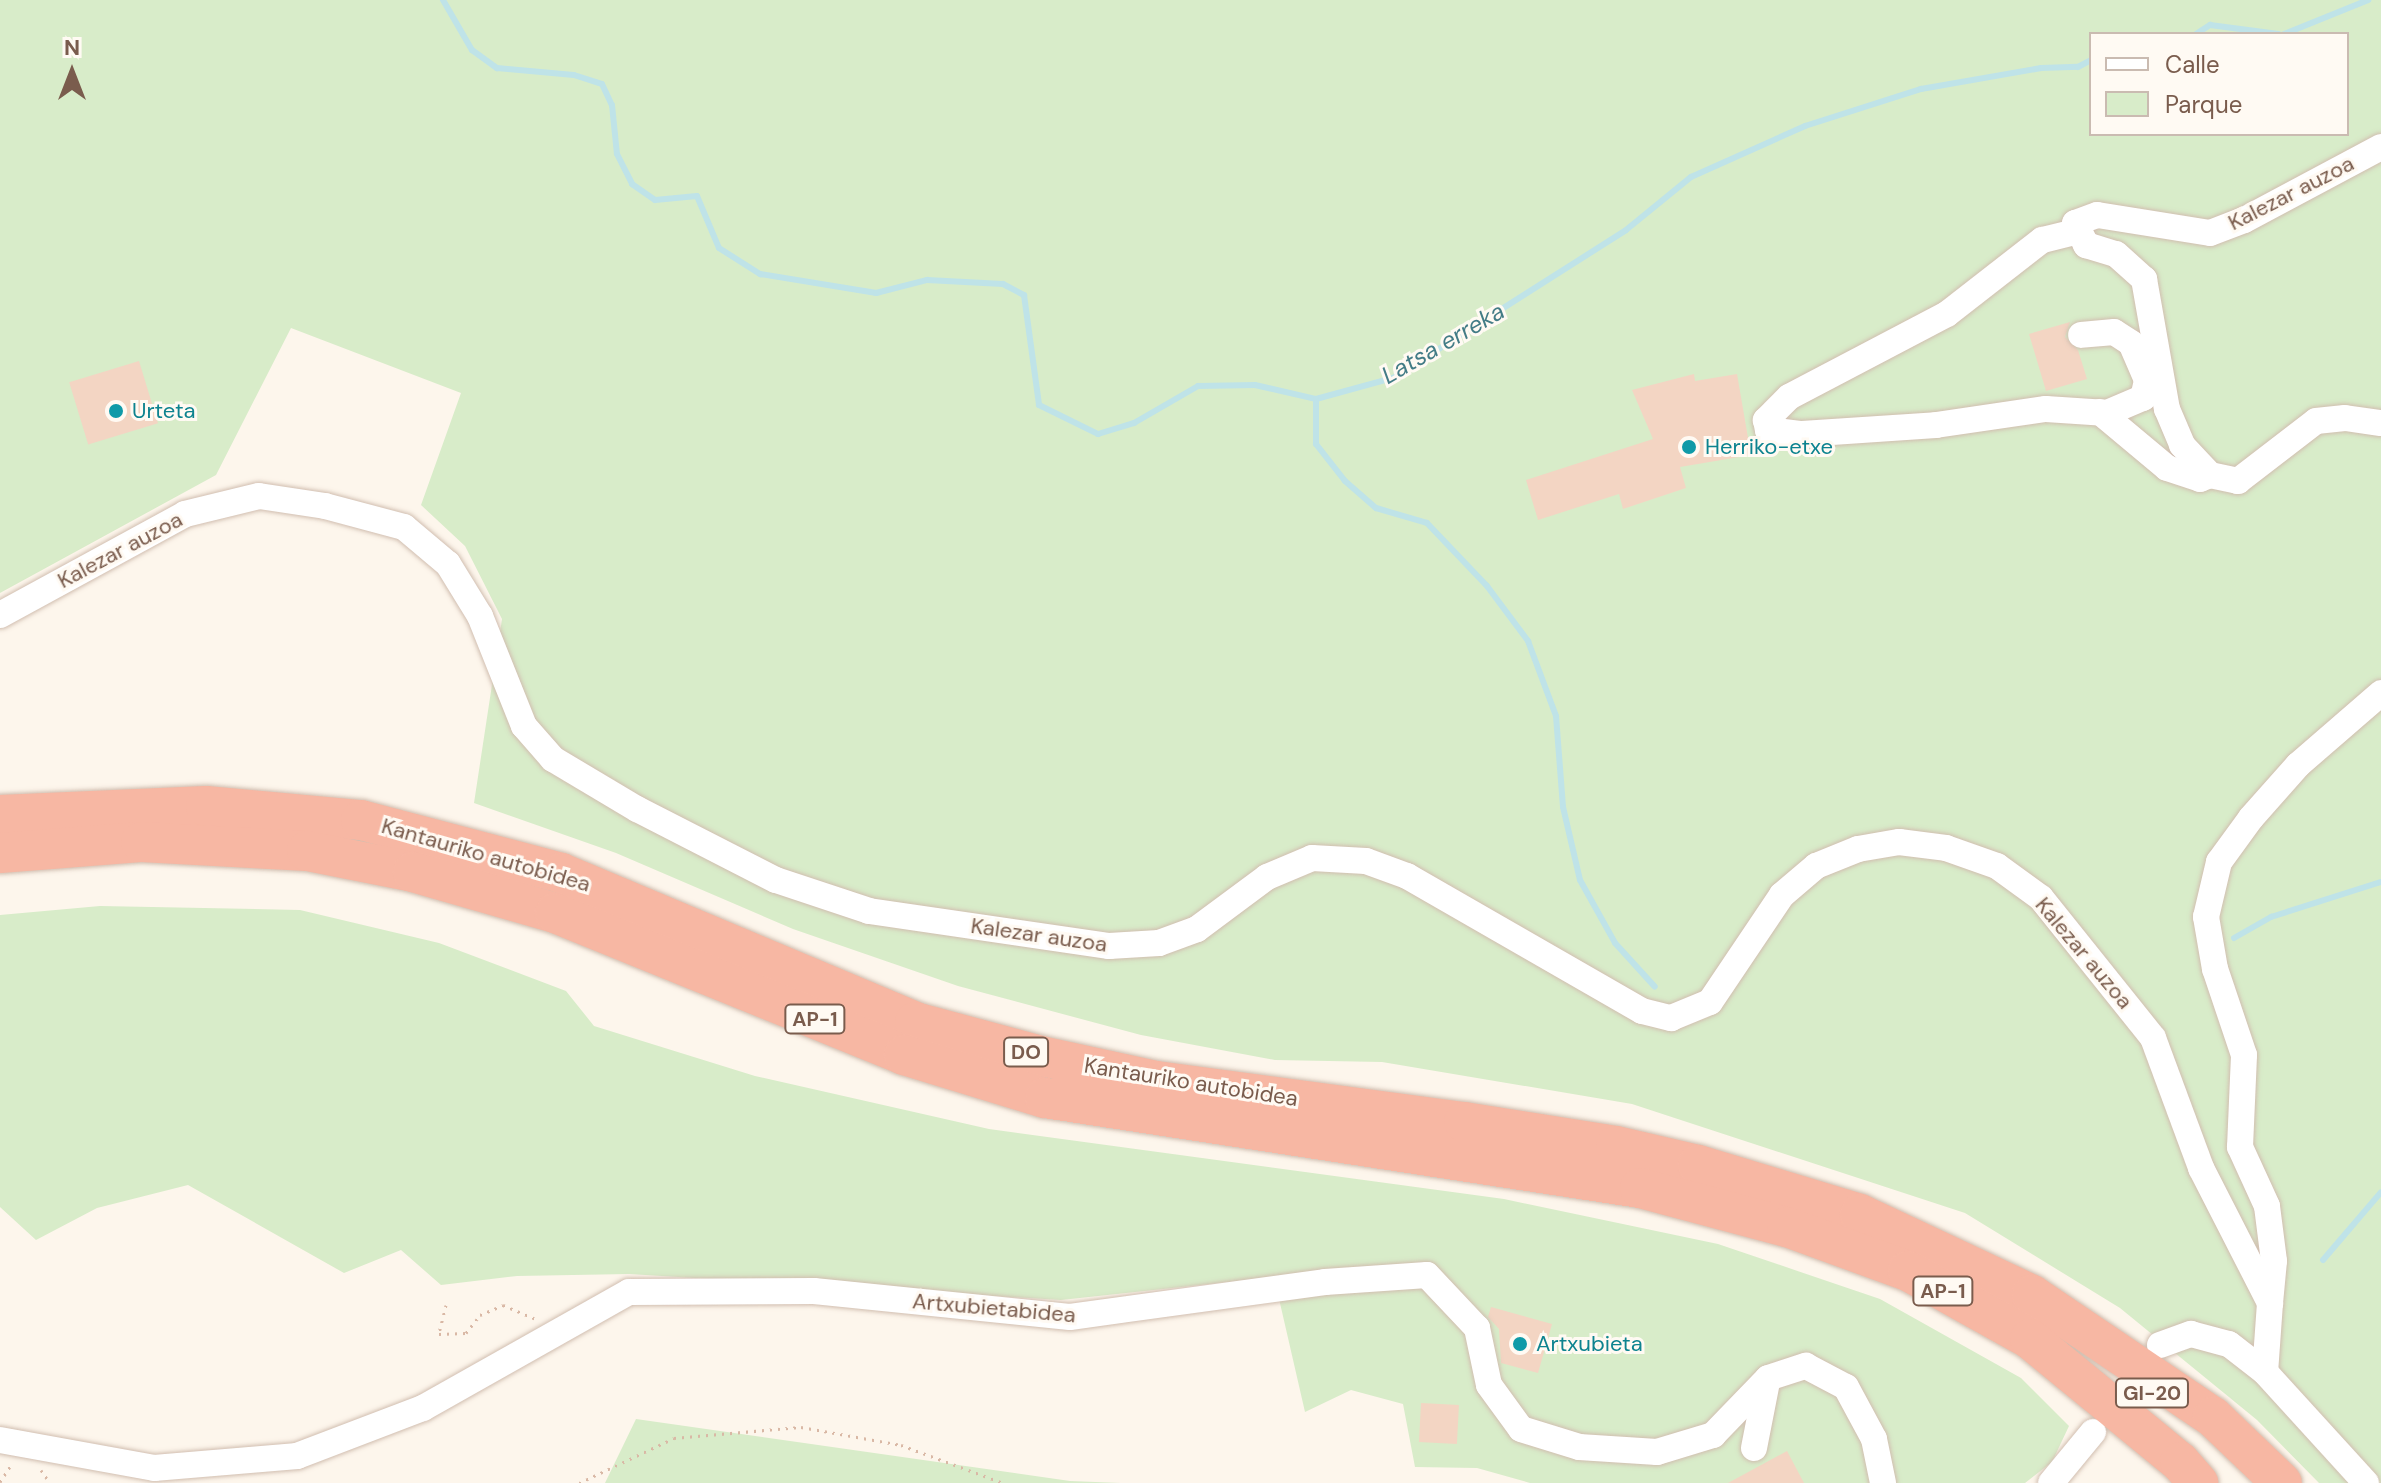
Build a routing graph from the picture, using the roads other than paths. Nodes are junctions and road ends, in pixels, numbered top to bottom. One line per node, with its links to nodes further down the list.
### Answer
1 (2381, 147): 2 (street, Kalezar auzoa)
2 (2079, 231): 4 (street); 6 (street)
3 (2081, 335): 4 (street)
4 (2100, 412): 6 (street)
5 (2381, 423): 6 (street)
6 (2210, 475)
7 (0, 615): 11 (street, Kalezar auzoa)
8 (2381, 693): 11 (street)
9 (0, 815): 12 (highway, Kantauriko autobidea / DO)
10 (0, 853): 21 (highway, Kantauriko autobidea / AP-1)
11 (2270, 1303): 14 (street)
12 (2055, 1309): 22 (highway, GI-20); 23 (highway, Kantauriko autobidea)
13 (2160, 1345): 14 (street)
14 (2265, 1372): 24 (street)
15 (1768, 1378): 17 (street, Artxubietabidea); 18 (street); 19 (street, Artxubietabidea)
16 (2093, 1432): 20 (street)
17 (8, 1446)
18 (1754, 1448)
19 (1883, 1483)
20 (2051, 1483)
21 (2198, 1483)
22 (2243, 1483)
23 (2282, 1483)
24 (2366, 1483)

